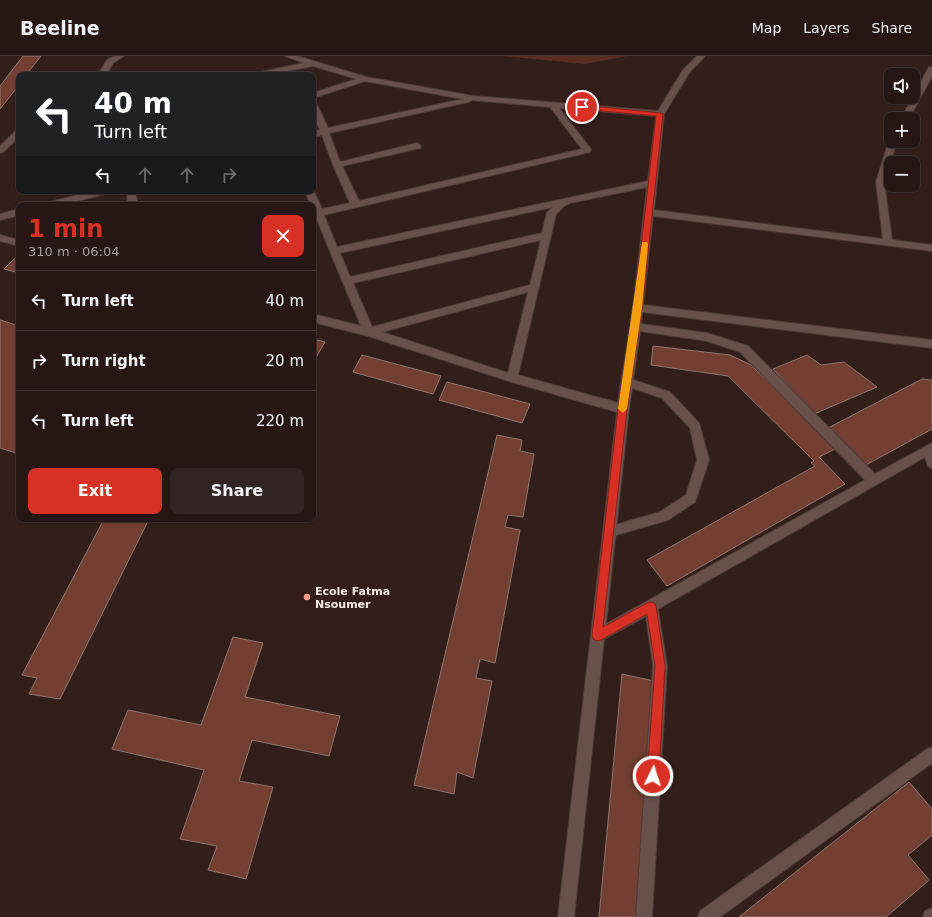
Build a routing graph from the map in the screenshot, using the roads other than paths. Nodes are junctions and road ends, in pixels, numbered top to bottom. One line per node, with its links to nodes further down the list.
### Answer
1 (120, 56): 4 (street)
2 (288, 56): 5 (street)
3 (701, 56): 16 (street)
4 (110, 62): 7 (street); 8 (street)
5 (314, 64): 9 (street); 10 (street)
6 (932, 69): 15 (street)
7 (96, 72)
8 (104, 72)
9 (272, 72)
10 (365, 79): 11 (street); 12 (street)
11 (316, 95)
12 (473, 98): 13 (street); 17 (street)
13 (552, 104): 16 (street); 28 (street)
14 (316, 112): 17 (street)
15 (909, 112)
16 (660, 114): 24 (street)
17 (325, 132): 18 (street); 23 (street)
18 (316, 134)
19 (16, 136): 22 (street)
20 (417, 146): 23 (street)
21 (891, 148): 37 (street)
22 (0, 150)
23 (337, 165): 28 (street)
24 (652, 183): 26 (street); 30 (street)
25 (94, 194): 27 (street)
26 (568, 201): 34 (street); 39 (street)
27 (60, 202)
28 (356, 205): 32 (street)
29 (316, 206): 32 (street)
30 (648, 212): 37 (street); 42 (street)
31 (16, 213): 33 (street)
32 (319, 213): 39 (street)
33 (0, 217)
34 (547, 235): 40 (street); 41 (street)
35 (0, 238): 36 (street)
36 (16, 242)
37 (888, 242): 38 (street)
38 (932, 248)
39 (334, 251): 40 (street)
40 (348, 281): 45 (street)
41 (534, 287): 45 (street); 47 (street)
42 (638, 308): 44 (street); 46 (street)
43 (316, 319): 45 (street)
44 (635, 327): 48 (street); 52 (street)
45 (369, 332): 47 (street)
46 (932, 344)
47 (512, 378): 49 (street)
48 (627, 382): 49 (street); 53 (street)
49 (623, 409): 53 (street)
50 (931, 449): 51 (street); 52 (street)
51 (932, 463)
52 (874, 481): 54 (street)
53 (609, 532): 55 (street)
54 (651, 606): 55 (street); 58 (street)
55 (597, 636): 57 (street)
56 (932, 754): 59 (street)
57 (566, 917)
58 (644, 917)
59 (706, 917)

